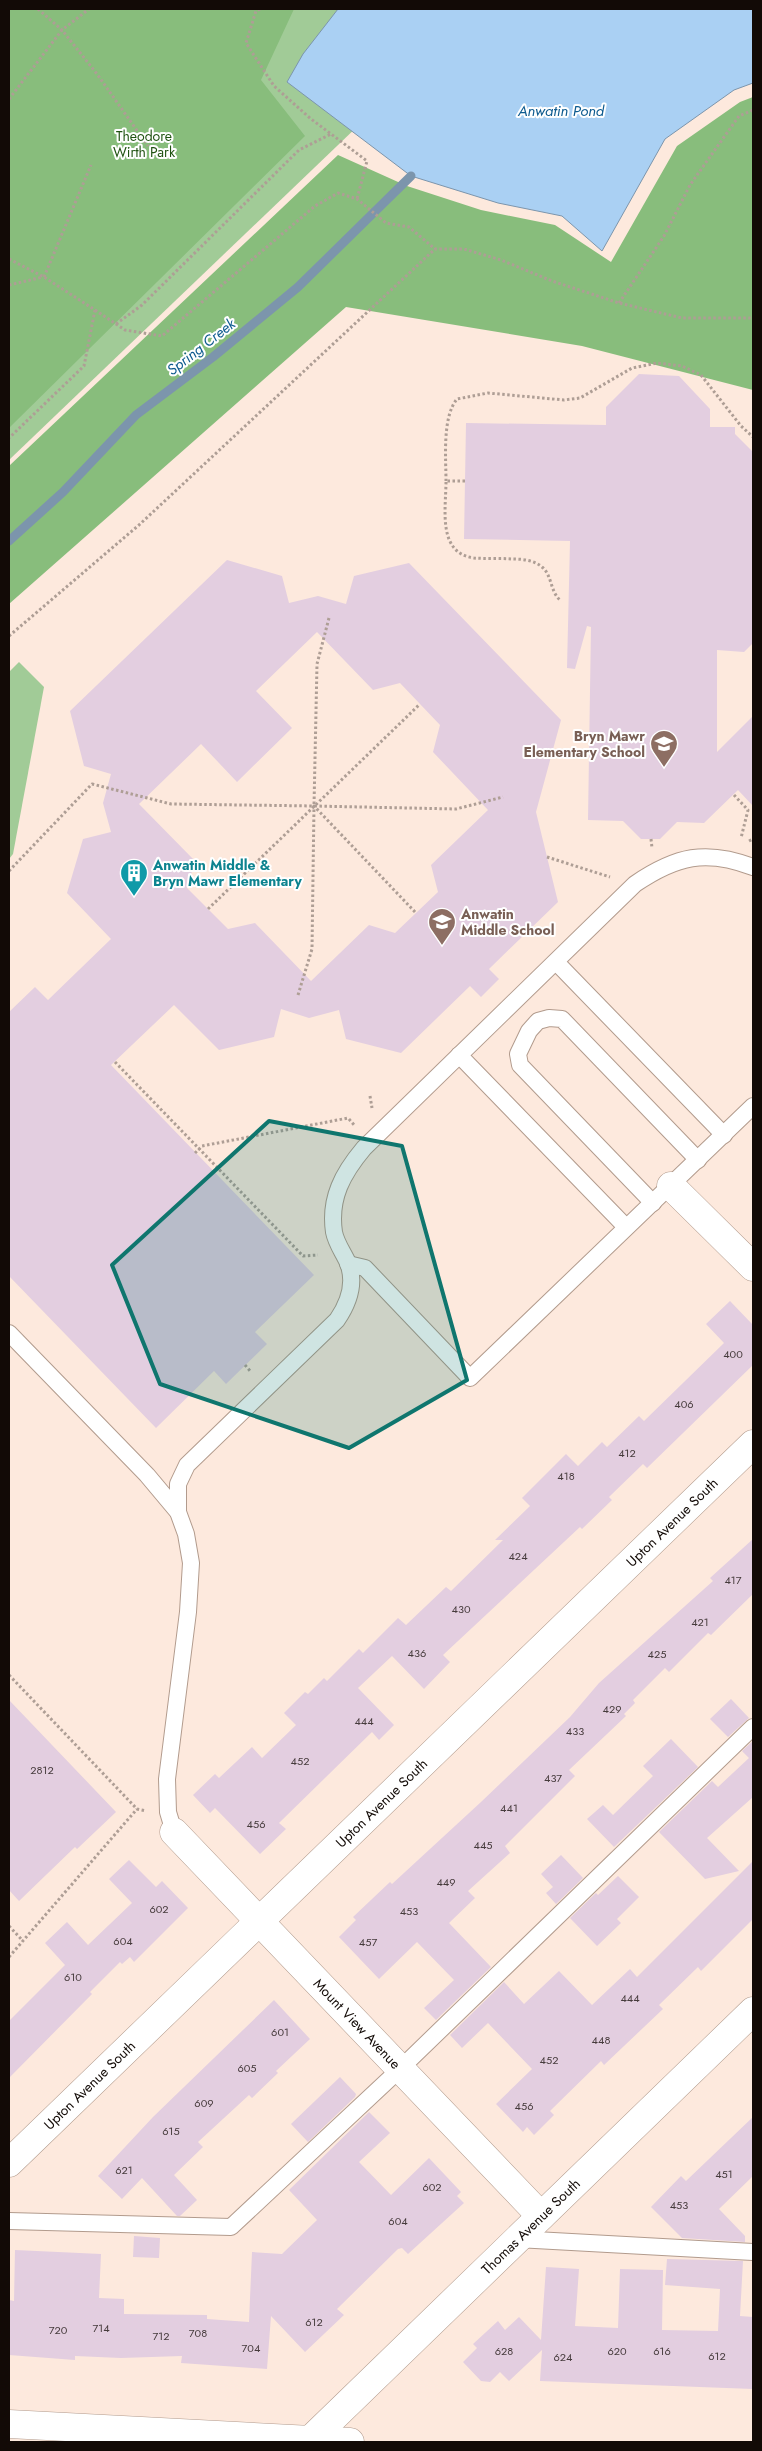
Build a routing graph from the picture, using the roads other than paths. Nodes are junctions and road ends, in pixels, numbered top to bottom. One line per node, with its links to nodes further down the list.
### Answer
1 (753, 867): 2 (lane)
2 (556, 962): 3 (lane); 5 (lane)
3 (459, 1055): 8 (lane); 9 (lane)
4 (753, 1106): 5 (lane)
5 (724, 1135): 6 (lane)
6 (698, 1160): 7 (lane); 7 (lane)
7 (662, 1195): 8 (lane); 10 (street)
8 (626, 1227): 9 (lane)
9 (348, 1264): 13 (lane)
10 (753, 1267)
11 (9, 1333): 13 (lane)
12 (753, 1444): 16 (street, Upton Avenue South)
13 (178, 1512): 15 (lane)
14 (753, 1727): 18 (lane)
15 (174, 1832): 16 (street, Mount View Avenue)
16 (260, 1921): 18 (street, Mount View Avenue); 19 (street, Upton Avenue South)
17 (753, 2012): 20 (street, Thomas Avenue South)
18 (400, 2068): 20 (street, Mount View Avenue); 21 (lane)
19 (9, 2163)
20 (541, 2216): 22 (street, Thomas Avenue South)
21 (9, 2221)
22 (518, 2239): 23 (lane); 25 (street, Thomas Avenue South)
23 (753, 2252)
24 (9, 2424): 25 (street)
25 (309, 2441): 26 (street)
26 (350, 2442)

